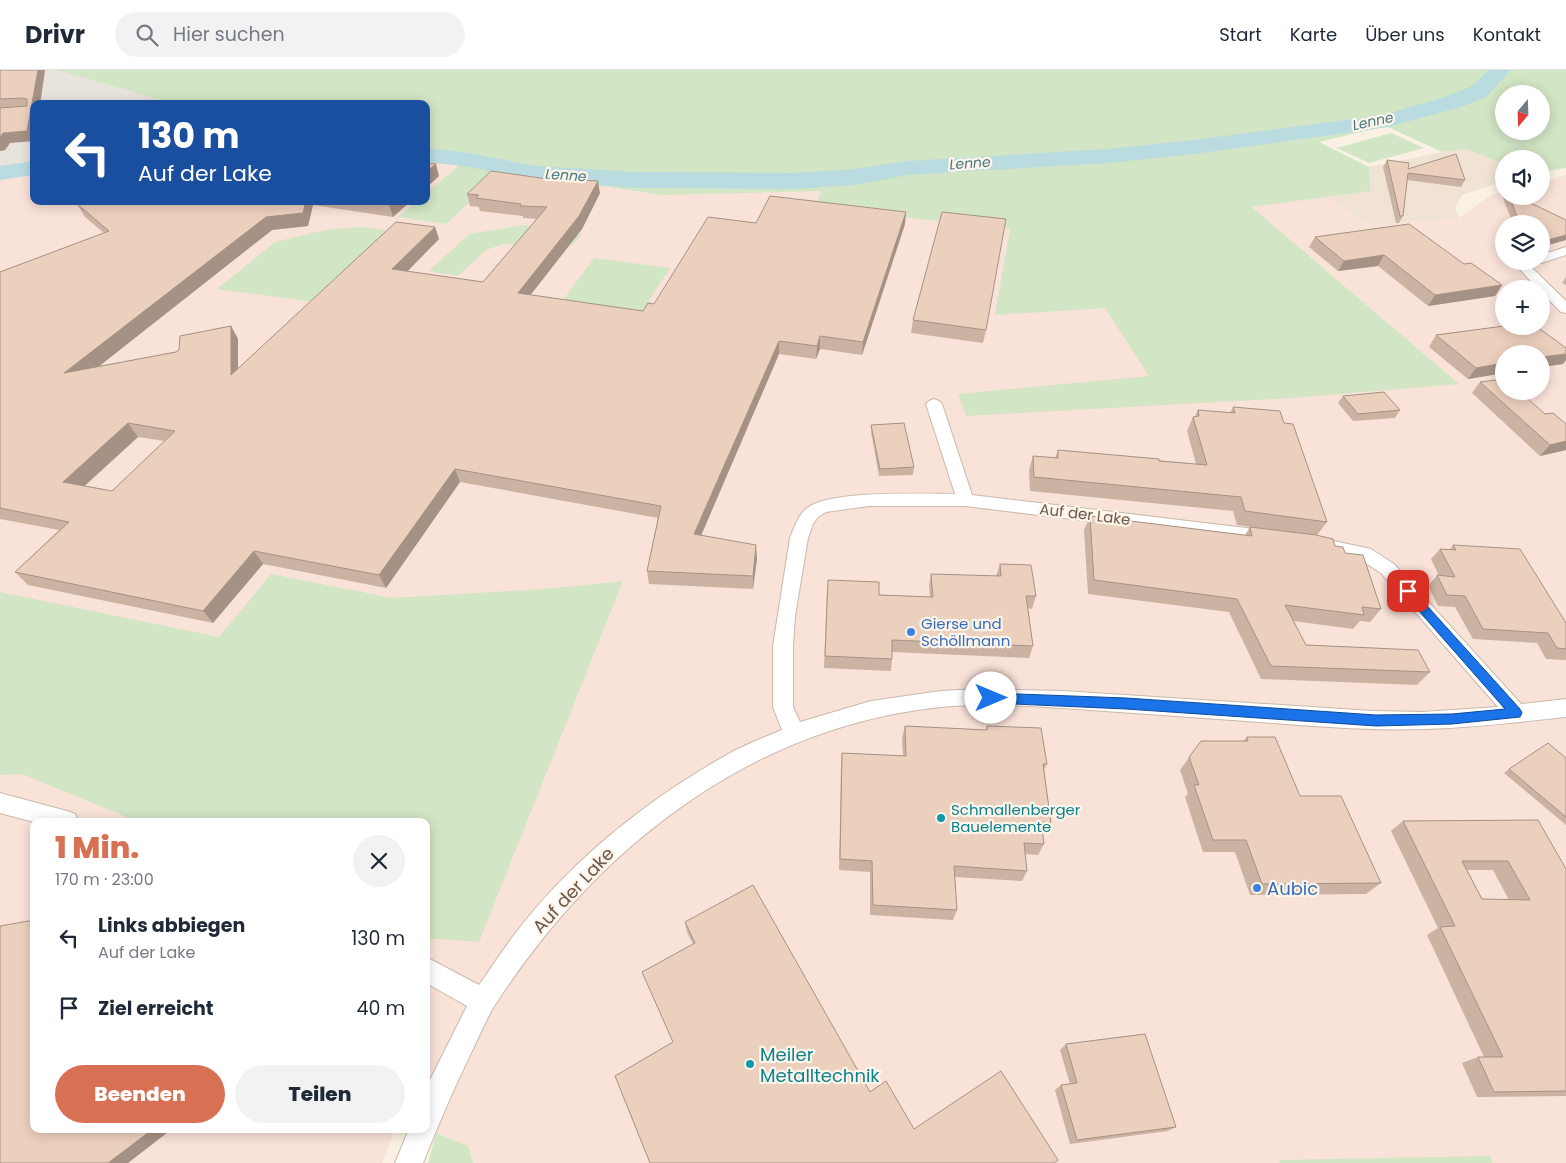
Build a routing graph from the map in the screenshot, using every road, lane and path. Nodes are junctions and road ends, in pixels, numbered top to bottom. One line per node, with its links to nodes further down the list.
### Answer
1 (1566, 251): 2 (street)
2 (1550, 256)
3 (1531, 270): 4 (street)
4 (1566, 309)
5 (934, 404): 6 (street)
6 (965, 500): 7 (street, Auf der Lake); 11 (street, Auf der Lake)
7 (1288, 539)
8 (1307, 542): 10 (street)
9 (1566, 708): 10 (street, Auf der Lake)
10 (1516, 713): 11 (street, Auf der Lake)
11 (794, 733): 15 (street, Auf der Lake)
12 (0, 803): 13 (street)
13 (56, 818)
14 (430, 971): 15 (street)
15 (483, 1001): 16 (street, Auf der Lake)
16 (430, 1110)
17 (420, 1133): 18 (street)
18 (409, 1163)

